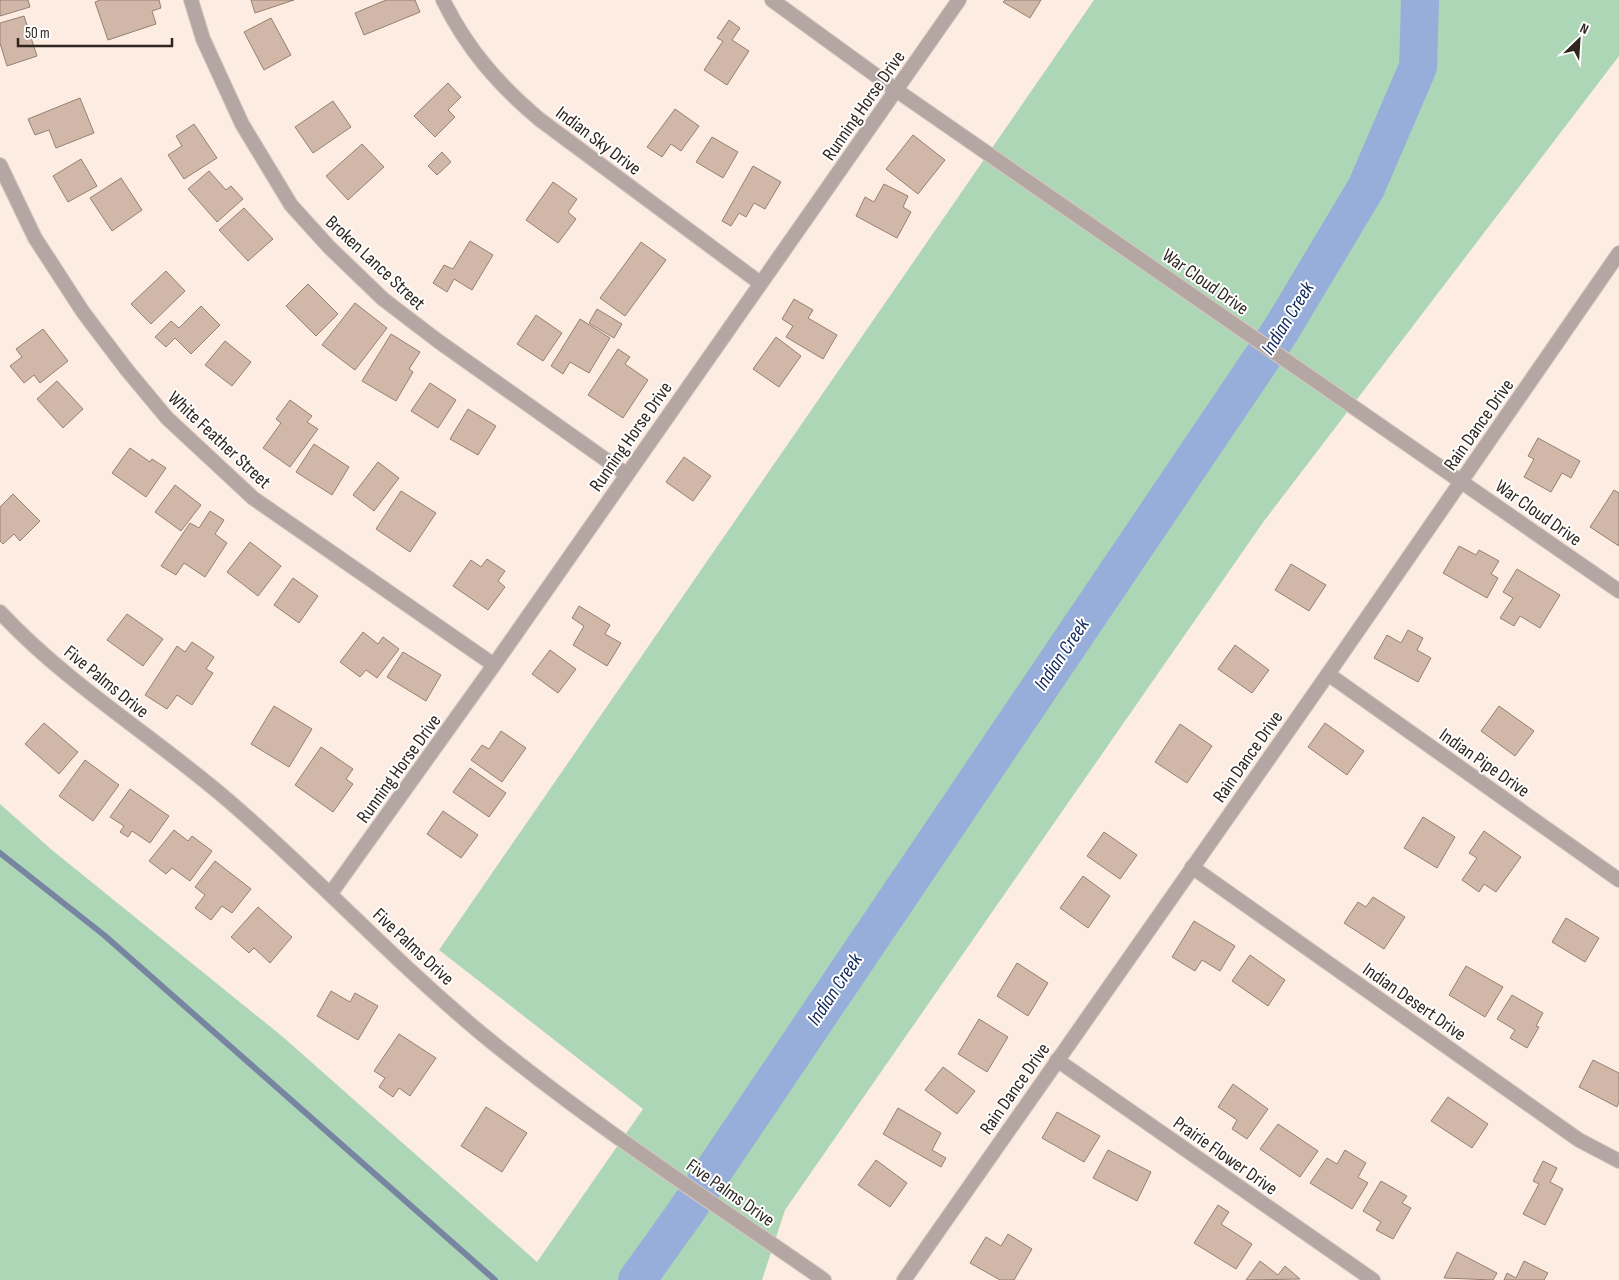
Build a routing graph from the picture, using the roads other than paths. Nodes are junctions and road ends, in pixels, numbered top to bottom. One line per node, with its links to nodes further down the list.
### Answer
1 (191, 0): 9 (street, Broken Lance Street)
2 (443, 0): 8 (street, Indian Sky Drive)
3 (772, 0): 5 (street, War Cloud Drive)
4 (959, 0): 5 (street, Running Horse Drive)
5 (896, 90): 8 (street, Running Horse Drive); 10 (street, War Cloud Drive)
6 (0, 165): 13 (street, White Feather Street)
7 (1619, 253): 10 (street, Rain Dance Drive)
8 (760, 283): 9 (street, Running Horse Drive)
9 (626, 474): 13 (street, Running Horse Drive)
10 (1462, 480): 11 (street, War Cloud Drive); 14 (street, Rain Dance Drive)
11 (1619, 591)
12 (0, 612): 17 (street, Five Palms Drive)
13 (494, 666): 17 (street, Running Horse Drive)
14 (1328, 674): 15 (street, Rain Dance Drive); 16 (street, Indian Pipe Drive)
15 (1192, 867): 18 (street, Rain Dance Drive); 19 (street, Indian Desert Drive)
16 (1619, 880)
17 (331, 893): 20 (street, Five Palms Drive)
18 (1057, 1060): 21 (street, Rain Dance Drive); 22 (street, Prairie Flower Drive)
19 (1619, 1161)
20 (824, 1280)
21 (904, 1280)
22 (1373, 1280)

